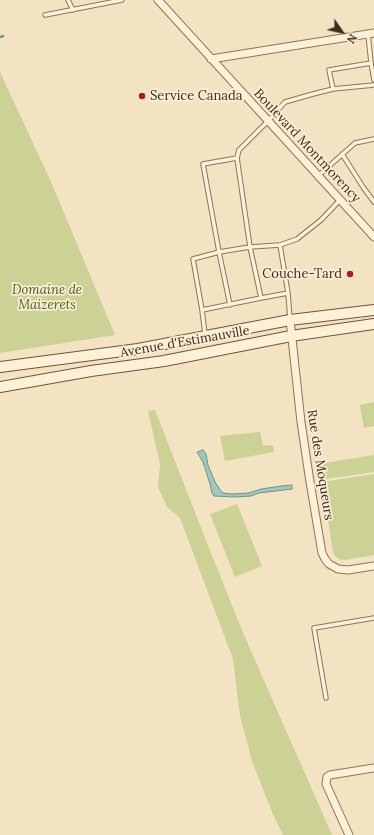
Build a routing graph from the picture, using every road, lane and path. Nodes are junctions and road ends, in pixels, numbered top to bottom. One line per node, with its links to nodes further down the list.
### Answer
1 (68, 0): 4 (lane)
2 (122, 0): 4 (lane)
3 (158, 0): 8 (street, Boulevard Montmorency)
4 (73, 10): 5 (lane)
5 (45, 15)
6 (371, 34): 7 (lane); 8 (street)
7 (372, 54): 9 (lane)
8 (211, 59): 13 (street, Boulevard Montmorency)
9 (371, 63): 10 (lane); 12 (lane)
10 (374, 80)
11 (374, 85): 12 (lane)
12 (333, 89): 13 (lane)
13 (268, 121): 16 (lane); 17 (street, Boulevard Montmorency)
14 (374, 139): 15 (lane)
15 (342, 154): 17 (lane); 19 (lane)
16 (237, 158): 22 (lane); 23 (lane)
17 (318, 176): 18 (street, Boulevard Montmorency)
18 (340, 200): 20 (street, Boulevard Montmorency); 21 (lane)
19 (374, 202)
20 (374, 237)
21 (280, 244): 22 (lane); 24 (lane)
22 (250, 247): 23 (lane); 25 (lane)
23 (219, 252): 26 (lane); 27 (lane)
24 (288, 294): 25 (lane); 29 (lane)
25 (261, 298): 26 (lane)
26 (230, 305): 27 (lane)
27 (202, 310): 31 (lane)
28 (374, 310): 29 (main road, Avenue d'Estimauville)
29 (290, 320): 31 (main road, Avenue d'Estimauville); 32 (street, Rue des Moqueurs)
30 (374, 324): 32 (main road, Avenue d'Estimauville)
31 (206, 336): 33 (main road, Avenue d'Estimauville)
32 (291, 336): 34 (main road, Avenue d'Estimauville); 35 (street, Rue des Moqueurs)
33 (0, 367)
34 (0, 387)
35 (374, 566)
36 (374, 618): 37 (lane)
37 (326, 698)
38 (374, 768): 39 (street)
39 (349, 835)

